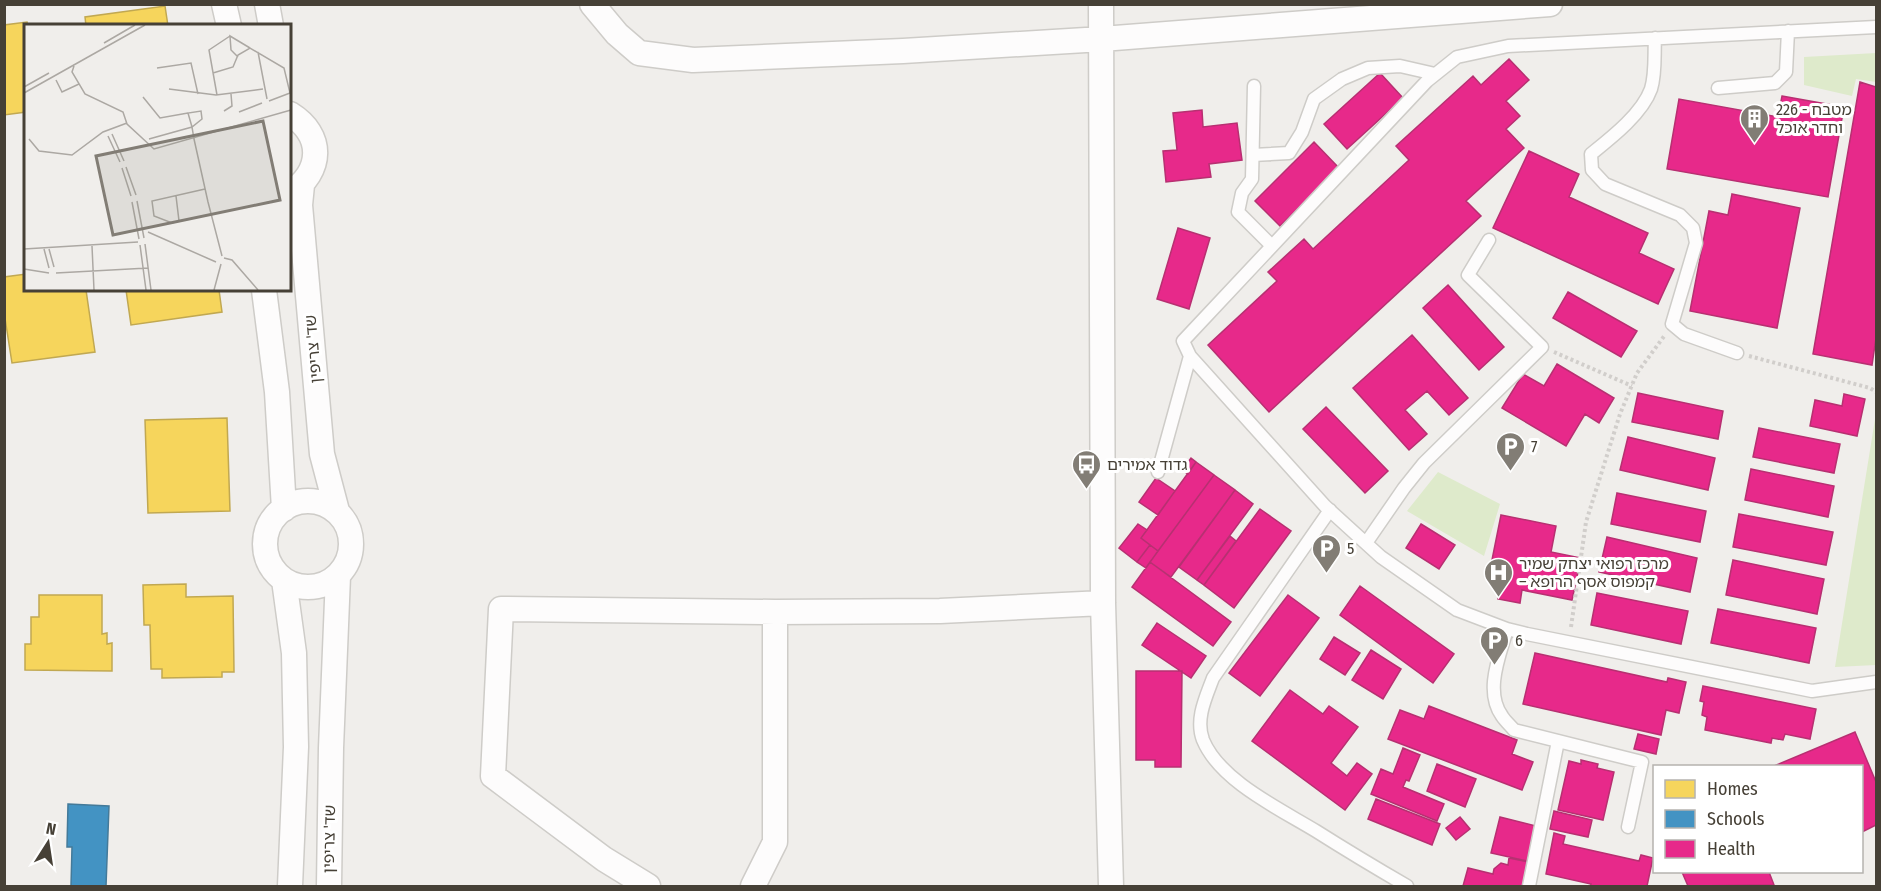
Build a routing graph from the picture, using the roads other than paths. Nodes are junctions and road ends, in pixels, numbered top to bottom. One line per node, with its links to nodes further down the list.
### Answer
1 (224, 4): 6 (street)
2 (267, 4): 7 (street)
3 (592, 4): 11 (street)
4 (1101, 4): 11 (street)
5 (1550, 4): 11 (street)
6 (229, 24)
7 (272, 24)
8 (1876, 27): 9 (lane)
9 (1788, 31): 10 (lane); 14 (lane)
10 (1655, 38): 12 (lane); 21 (lane)
11 (1102, 39): 30 (street)
12 (1435, 74): 16 (lane); 19 (lane)
13 (1254, 86): 16 (lane)
14 (1718, 88)
15 (291, 115): 17 (street)
16 (1253, 155): 19 (lane)
17 (296, 189): 26 (street, שד' צריפין)
18 (1489, 240): 27 (lane)
19 (1272, 246): 22 (lane)
20 (264, 291): 24 (street)
21 (1737, 353)
22 (1190, 356): 23 (lane); 25 (lane)
23 (1158, 472)
24 (284, 508): 26 (street); 29 (street)
25 (1330, 510): 27 (lane); 41 (lane)
26 (337, 511): 28 (street)
27 (1366, 543): 32 (lane)
28 (338, 576): 29 (street); 37 (street, שד' צריפין)
29 (284, 580): 36 (street)
30 (1103, 603): 31 (street); 40 (street)
31 (775, 612): 38 (street); 39 (street)
32 (1507, 629): 33 (lane); 34 (lane)
33 (1876, 682)
34 (1558, 741): 35 (lane); 42 (lane)
35 (1628, 827)
36 (290, 886)
37 (329, 886)
38 (648, 886)
39 (753, 886)
40 (1111, 886)
41 (1407, 886)
42 (1529, 886)

